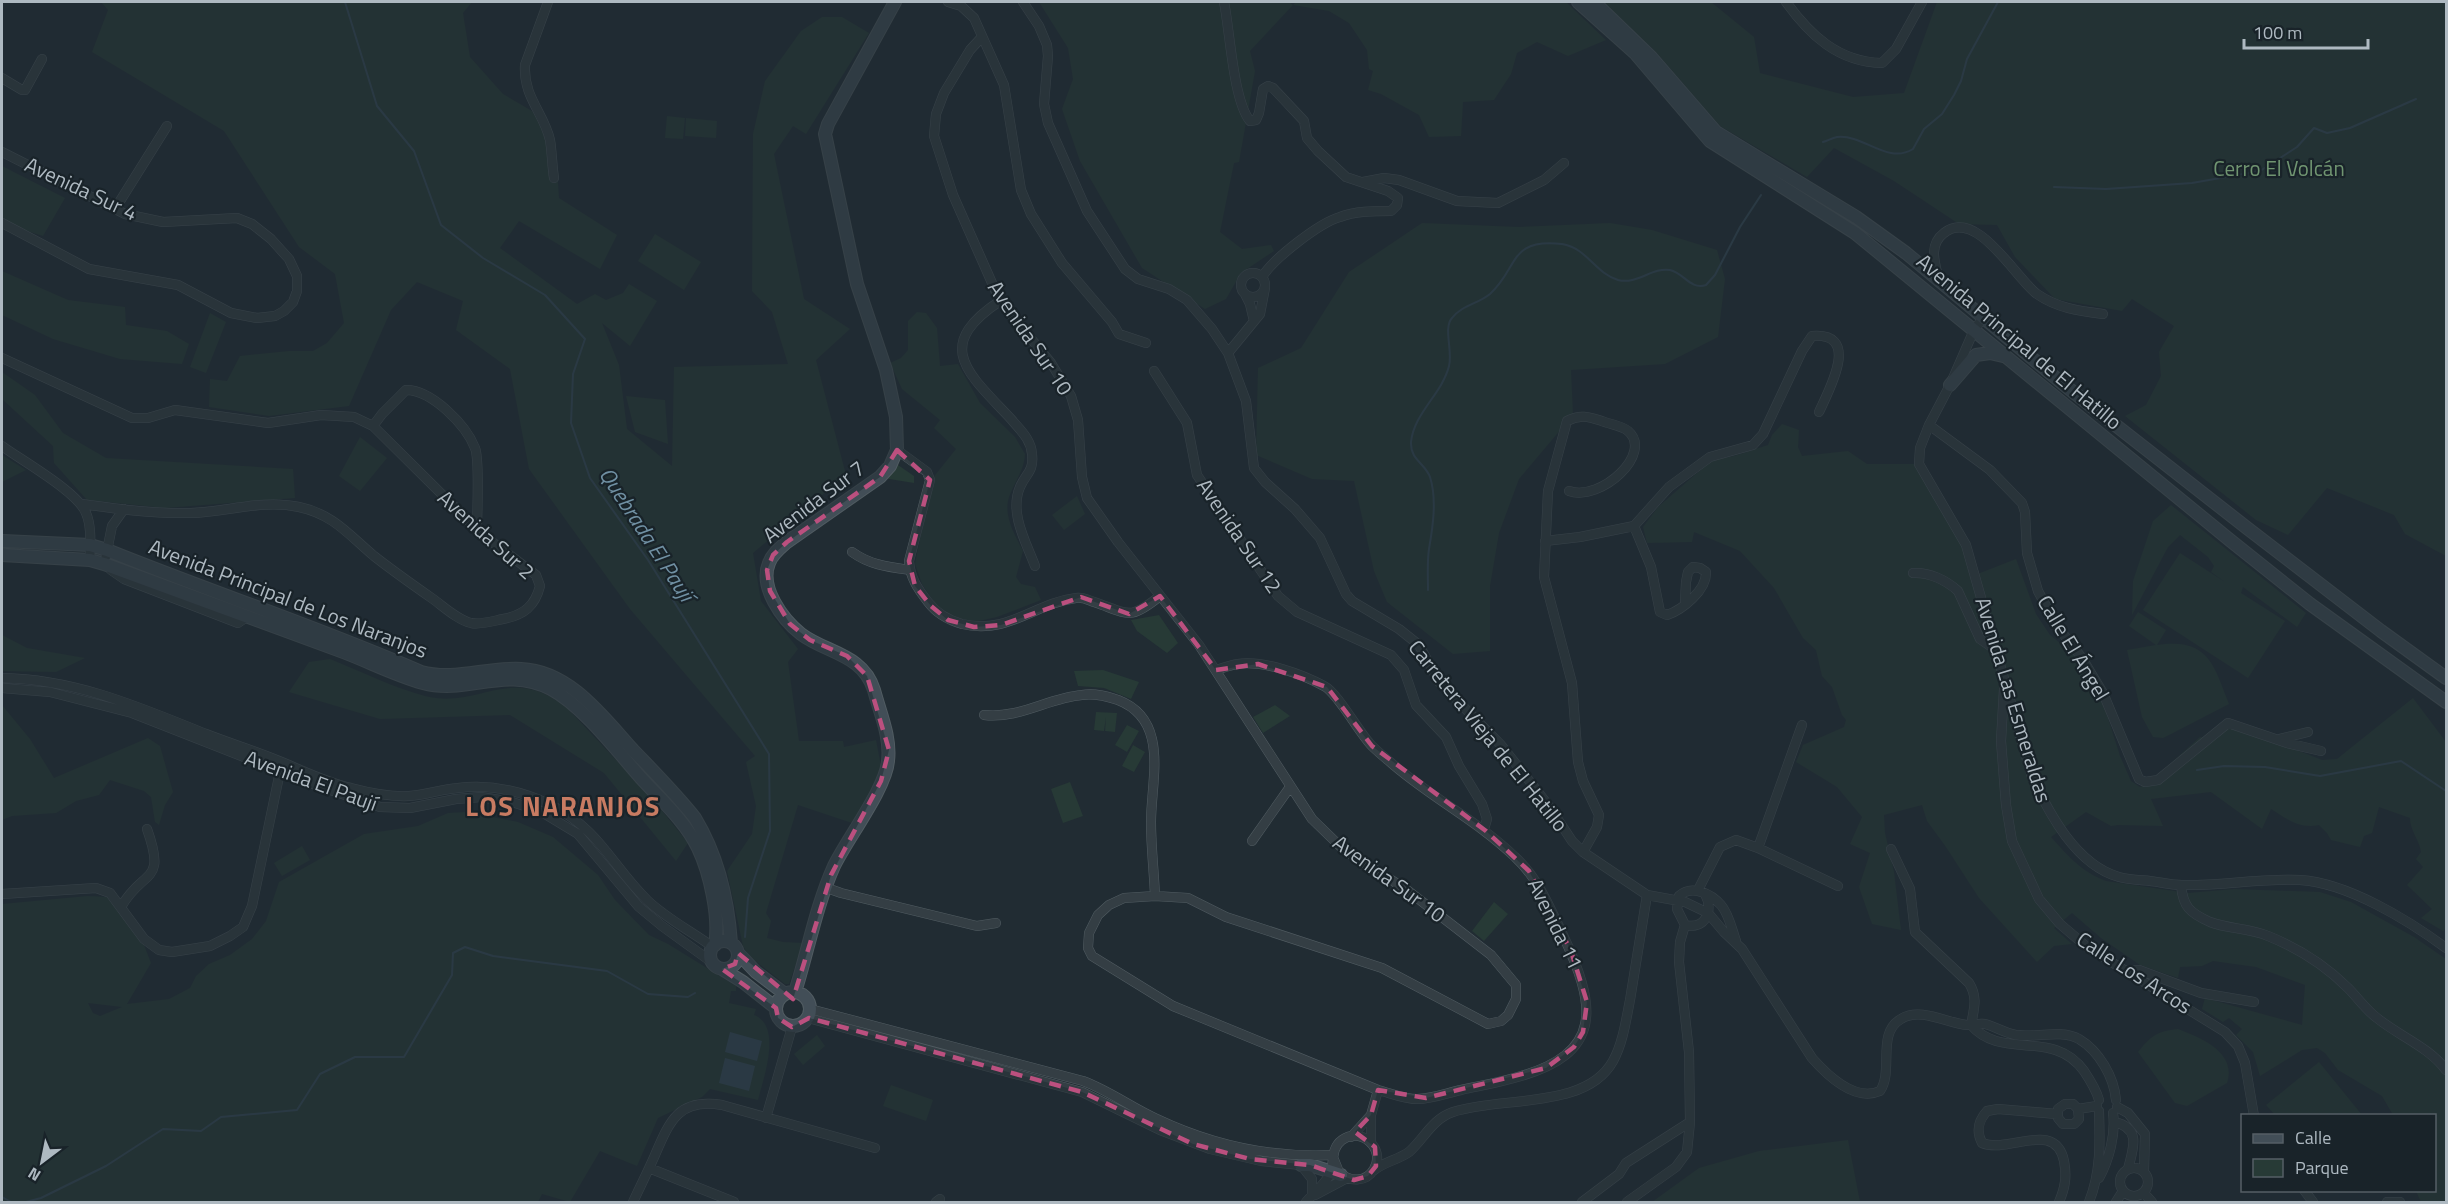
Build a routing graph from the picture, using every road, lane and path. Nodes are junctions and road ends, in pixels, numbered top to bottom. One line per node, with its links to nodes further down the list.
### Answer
1 (548, 2): 16 (street)
2 (895, 2): 39 (main road)
3 (948, 2): 10 (street)
4 (1023, 2): 30 (street, Carretera Vieja de El Hatillo)
5 (1224, 2): 17 (street)
6 (1578, 2): 28 (main road, Avenida Principal de El Hatillo)
7 (1594, 2): 21 (main road, Avenida Principal de El Hatillo)
8 (1786, 2): 9 (street)
9 (1922, 2)
10 (981, 38): 24 (street, Avenida Sur 10); 29 (street)
11 (42, 59): 12 (street)
12 (2, 78)
13 (167, 126): 18 (street)
14 (2, 152): 18 (street, Avenida Sur 4)
15 (1564, 163): 17 (street)
16 (554, 178)
17 (1363, 182): 20 (street)
18 (115, 209): 19 (street, Avenida Sur 4)
19 (2, 223)
20 (1262, 277): 22 (street); 23 (street)
21 (1939, 280): 25 (street); 26 (main road, Avenida Principal de El Hatillo)
22 (1265, 288): 23 (street); 27 (street)
23 (1245, 294): 27 (street)
24 (1000, 301): 53 (street); 56 (street, Avenida Sur 10)
25 (2103, 314)
26 (1983, 318): 28 (street, Avenida Las Esmeraldas); 61 (main road, Avenida Principal de El Hatillo)
27 (1254, 321): 30 (street)
28 (1974, 330): 31 (main road, Avenida Principal de El Hatillo); 34 (street, Avenida Las Esmeraldas)
29 (1146, 344)
30 (1228, 353): 77 (street, Carretera Vieja de El Hatillo)
31 (2004, 356): 34 (main road); 64 (main road, Avenida Principal de El Hatillo)
32 (2, 358): 37 (street, Avenida Sur 2)
33 (1154, 371): 73 (street, Avenida Sur 12)
34 (1950, 385): 36 (street, Avenida Las Esmeraldas)
35 (1819, 411): 43 (street)
36 (1929, 425): 58 (street, Avenida Las Esmeraldas); 68 (street, Calle El Ángel)
37 (373, 426): 44 (street, Avenida Sur 2); 44 (street)
38 (2, 446): 41 (street)
39 (897, 450): 54 (street); 80 (main road, Avenida Sur 7)
40 (1569, 491): 46 (street)
41 (82, 504): 42 (street, Avenida Sur 2); 47 (street)
42 (124, 509): 44 (street, Avenida Sur 2); 48 (street)
43 (1634, 525): 46 (street); 57 (street)
44 (477, 529)
45 (2, 541): 47 (main road, Avenida Principal de Los Naranjos)
46 (1545, 541): 77 (street)
47 (90, 545): 48 (main road, Avenida Principal de Los Naranjos); 51 (street)
48 (107, 549): 52 (street); 92 (main road, Avenida Principal de Los Naranjos)
49 (852, 552): 54 (street)
50 (2, 555): 51 (main road, Avenida Principal de Los Naranjos)
51 (90, 560): 52 (main road, Avenida Principal de Los Naranjos)
52 (104, 564): 91 (main road, Avenida Principal de Los Naranjos)
53 (1035, 566)
54 (910, 570): 56 (street)
55 (1913, 573): 58 (street)
56 (1160, 596): 59 (street, Avenida Sur 10)
57 (1685, 602)
58 (1996, 650): 62 (street, Avenida Las Esmeraldas)
59 (1216, 670): 71 (street, Avenida Sur 10); 73 (street, Avenida 11)
60 (2, 678): 70 (street, Avenida El Paují)
61 (2446, 678)
62 (2004, 684): 78 (street, Avenida Las Esmeraldas); 95 (street, Calle Los Arcos)
63 (2, 688): 70 (street, Avenida El Paují)
64 (2446, 702)
65 (984, 715): 83 (street)
66 (1802, 725): 75 (street)
67 (2308, 732): 68 (street)
68 (2277, 739): 69 (street)
69 (2321, 751)
70 (281, 766): 86 (street); 91 (street, Avenida El Paují); 94 (street, Avenida El Paují)
71 (1290, 787): 74 (street); 83 (street, Avenida Sur 10)
72 (147, 829): 86 (street)
73 (1484, 829): 103 (street, Avenida 11)
74 (1252, 841)
75 (1758, 848): 79 (street); 81 (street)
76 (1891, 849): 100 (street)
77 (1583, 852): 84 (street, Carretera Vieja de El Hatillo)
78 (2181, 885): 93 (street, Avenida Las Esmeraldas); 102 (street)
79 (1838, 886)
80 (826, 888): 88 (street); 96 (main road, Avenida Sur 7)
81 (1701, 892): 85 (street); 87 (street); 90 (street)
82 (2, 894): 86 (street)
83 (1155, 896): 103 (street, Avenida Sur 10)
84 (1647, 896): 85 (street); 115 (street)
85 (1678, 901): 87 (street); 89 (street)
86 (121, 907)
87 (1708, 913): 89 (street); 90 (street)
88 (996, 923)
89 (1685, 925): 111 (street)
90 (1736, 943): 100 (street)
91 (714, 946): 92 (main road); 94 (main road, Avenida Principal de Los Naranjos)
92 (734, 948): 94 (main road); 96 (main road)
93 (2446, 948)
94 (717, 966): 98 (main road)
95 (2126, 971): 97 (street); 108 (street, Calle Los Arcos)
96 (790, 993): 98 (main road); 99 (main road)
97 (2254, 1002)
98 (776, 1008): 101 (main road)
99 (809, 1013): 101 (main road); 116 (street); 117 (street)
100 (1971, 1025): 104 (street); 106 (street)
101 (792, 1027): 110 (street)
102 (2446, 1070)
103 (1377, 1090): 109 (street)
104 (2098, 1106): 105 (street); 106 (street); 106 (street); 123 (street)
105 (2078, 1109): 107 (street); 107 (street)
106 (2115, 1111): 119 (street); 121 (street); 123 (street)
107 (2057, 1114): 132 (street)
108 (2254, 1114)
109 (1371, 1115): 112 (street); 113 (street)
110 (766, 1118): 114 (street); 118 (street)
111 (1690, 1122): 130 (street); 131 (street)
112 (1351, 1137): 113 (street); 116 (street)
113 (1373, 1145): 115 (street); 120 (street)
114 (875, 1148)
115 (1408, 1153): 120 (street)
116 (1333, 1156): 122 (street)
117 (1301, 1165): 122 (main road); 126 (street)
118 (649, 1168): 127 (street); 128 (street)
119 (2128, 1169): 121 (street); 124 (street)
120 (1373, 1171): 122 (street)
121 (2144, 1171): 125 (street)
122 (1339, 1174): 126 (street); 126 (street)
123 (2096, 1182): 133 (street)
124 (2123, 1191): 125 (street); 134 (street)
125 (2144, 1193): 135 (street)
126 (1312, 1194): 129 (street)
127 (633, 1203)
128 (734, 1203)
129 (1306, 1203)
130 (1581, 1203)
131 (1627, 1203)
132 (2059, 1203)
133 (2089, 1203)
134 (2116, 1203)
135 (2152, 1203)
136 (2387, 1203): 137 (street)
137 (2400, 1203)

